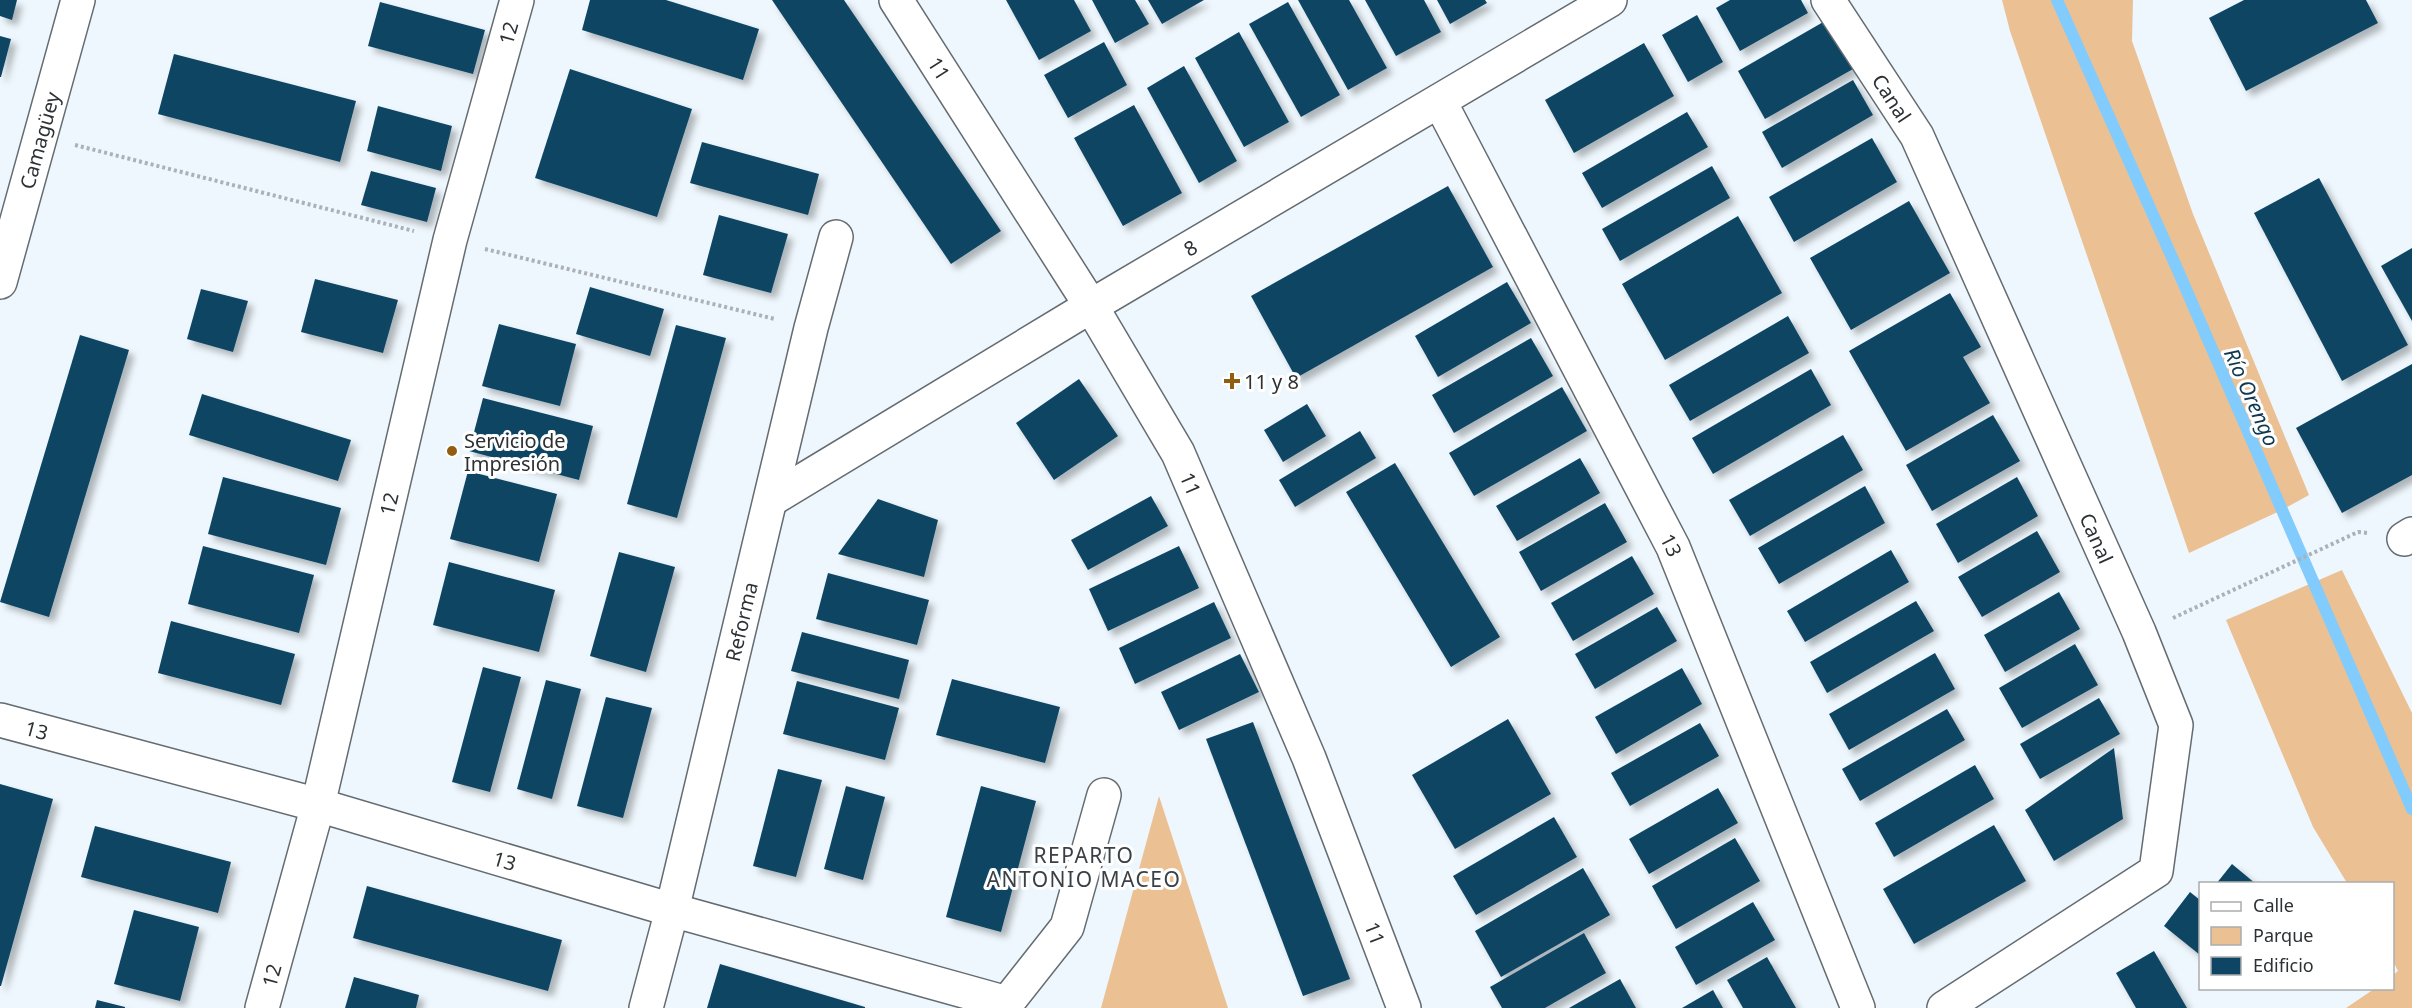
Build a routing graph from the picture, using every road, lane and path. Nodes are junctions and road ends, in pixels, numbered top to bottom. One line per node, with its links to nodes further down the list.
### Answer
1 (78, 0): 8 (street, Camagüey)
2 (517, 0): 15 (street, 12)
3 (896, 0): 9 (street, 11)
4 (1610, 0): 6 (street, 8)
5 (1828, 0): 12 (street, Canal)
6 (1440, 102): 9 (street, 8); 21 (street, 13)
7 (836, 237): 10 (street, Reforma)
8 (0, 282)
9 (1091, 306): 10 (street, 8); 20 (street, 11)
10 (772, 499): 16 (street, Reforma)
11 (2408, 536): 12 (path)
12 (2139, 632): 22 (street, Canal)
13 (0, 720): 15 (street, 13)
14 (1104, 795): 17 (street)
15 (318, 805): 16 (street, 13); 18 (street, 12)
16 (672, 910): 17 (street, 13); 19 (street, Reforma)
17 (1006, 1006)
18 (262, 1008)
19 (646, 1008)
20 (1404, 1008)
21 (1858, 1008)
22 (1944, 1008)

